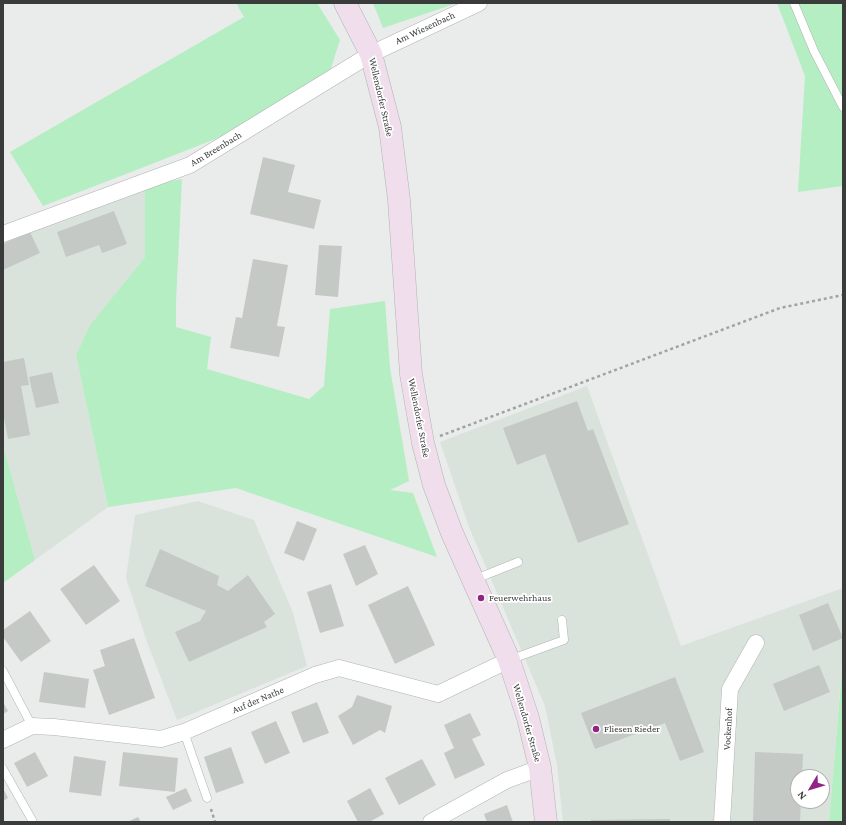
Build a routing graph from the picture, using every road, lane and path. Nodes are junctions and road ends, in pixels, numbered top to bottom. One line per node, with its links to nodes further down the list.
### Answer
1 (345, 3): 4 (street, Wellendorfer Straße)
2 (479, 3): 4 (street, Am Wiesenbach)
3 (794, 3): 5 (lane)
4 (371, 54): 6 (street, Am Breenbach); 8 (street, Wellendorfer Straße)
5 (843, 107)
6 (3, 234)
7 (843, 295): 8 (path)
8 (423, 443): 10 (street, Wellendorfer Straße)
9 (518, 562): 10 (lane)
10 (472, 580): 13 (street, Wellendorfer Straße)
11 (562, 620): 13 (lane)
12 (756, 644): 24 (street, Vockenhof)
13 (509, 660): 16 (street, Auf der Nathe); 18 (street, Wellendorfer Straße)
14 (3, 671): 15 (lane)
15 (32, 726): 16 (street, Auf der Nathe); 17 (street, Auf der Nathe)
16 (184, 732): 20 (lane)
17 (3, 740)
18 (540, 768): 22 (street); 23 (street, Wellendorfer Straße)
19 (3, 769): 21 (lane)
20 (207, 798)
21 (32, 820)
22 (432, 822)
23 (546, 822)
24 (722, 822)

